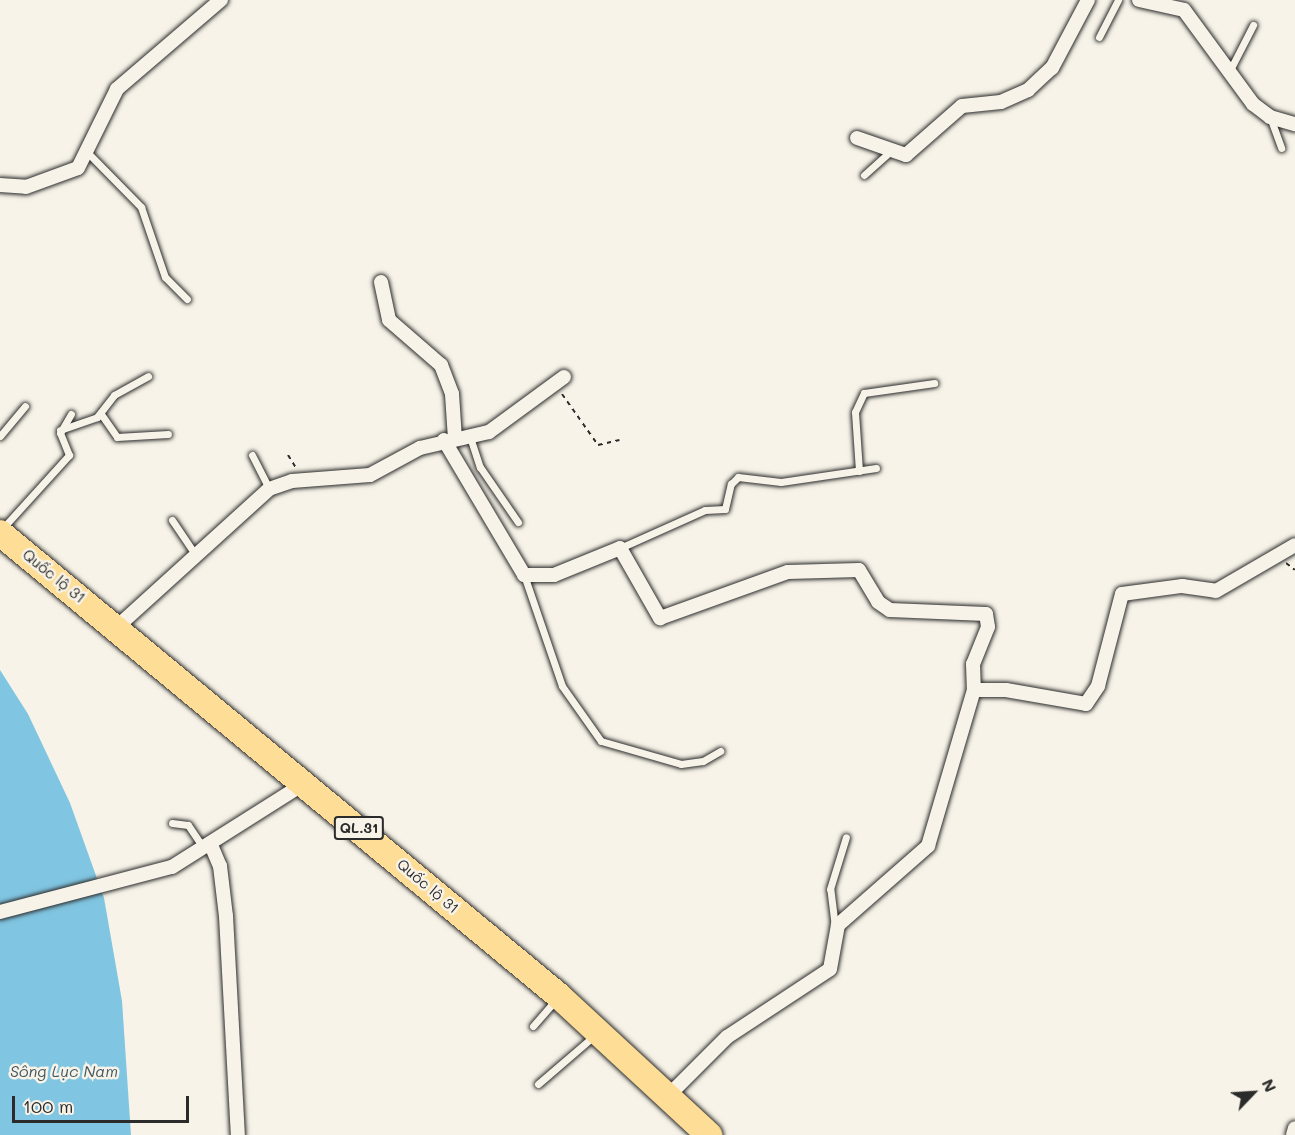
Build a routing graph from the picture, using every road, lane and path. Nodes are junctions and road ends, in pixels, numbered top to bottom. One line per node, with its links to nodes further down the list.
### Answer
1 (221, 0): 14 (street)
2 (1088, 0): 13 (street)
3 (1118, 0): 7 (lane)
4 (1139, 0): 5 (street)
5 (1173, 2): 8 (street)
6 (1253, 24): 8 (lane)
7 (1099, 37)
8 (1229, 72): 9 (street)
9 (1270, 117): 10 (street); 12 (lane)
10 (1295, 124)
11 (857, 138): 13 (street)
12 (1281, 148)
13 (892, 150): 15 (lane)
14 (88, 153): 16 (street); 18 (lane)
15 (864, 175)
16 (0, 185)
17 (381, 282): 29 (street)
18 (187, 298)
19 (148, 376): 24 (lane)
20 (560, 380): 28 (street); 30 (path)
21 (934, 383): 33 (lane)
22 (25, 406): 27 (lane)
23 (71, 414): 25 (lane)
24 (101, 414): 25 (lane); 26 (lane)
25 (60, 430): 37 (lane)
26 (168, 434)
27 (0, 436)
28 (470, 437): 29 (street); 36 (lane)
29 (449, 440): 34 (street); 41 (street)
30 (619, 440)
31 (252, 455): 34 (lane)
32 (876, 468): 33 (lane)
33 (859, 471): 39 (lane)
34 (269, 489): 40 (street)
35 (172, 519): 40 (lane)
36 (518, 522)
37 (0, 532): 42 (highway, Quốc lộ 31 / QL.31)
38 (1295, 545): 43 (street)
39 (620, 548): 41 (street); 43 (street)
40 (194, 554): 42 (street)
41 (524, 575): 44 (lane)
42 (117, 627): 45 (highway, Quốc lộ 31 / QL.31)
43 (974, 690): 50 (street)
44 (720, 751)
45 (305, 783): 48 (street); 51 (highway, Quốc lộ 31 / QL.31)
46 (172, 823): 48 (lane)
47 (846, 837): 50 (lane)
48 (208, 847): 49 (street); 57 (street)
49 (0, 912)
50 (836, 930): 55 (street)
51 (559, 996): 52 (lane); 53 (highway, Quốc lộ 31 / QL.31)
52 (533, 1026)
53 (599, 1031): 54 (lane); 55 (highway, Quốc lộ 31 / QL.31)
54 (538, 1084)
55 (669, 1095): 58 (highway, Quốc lộ 31 / QL.31)
56 (1295, 1128): 59 (street)
57 (238, 1135)
58 (709, 1135)
59 (1293, 1135)

